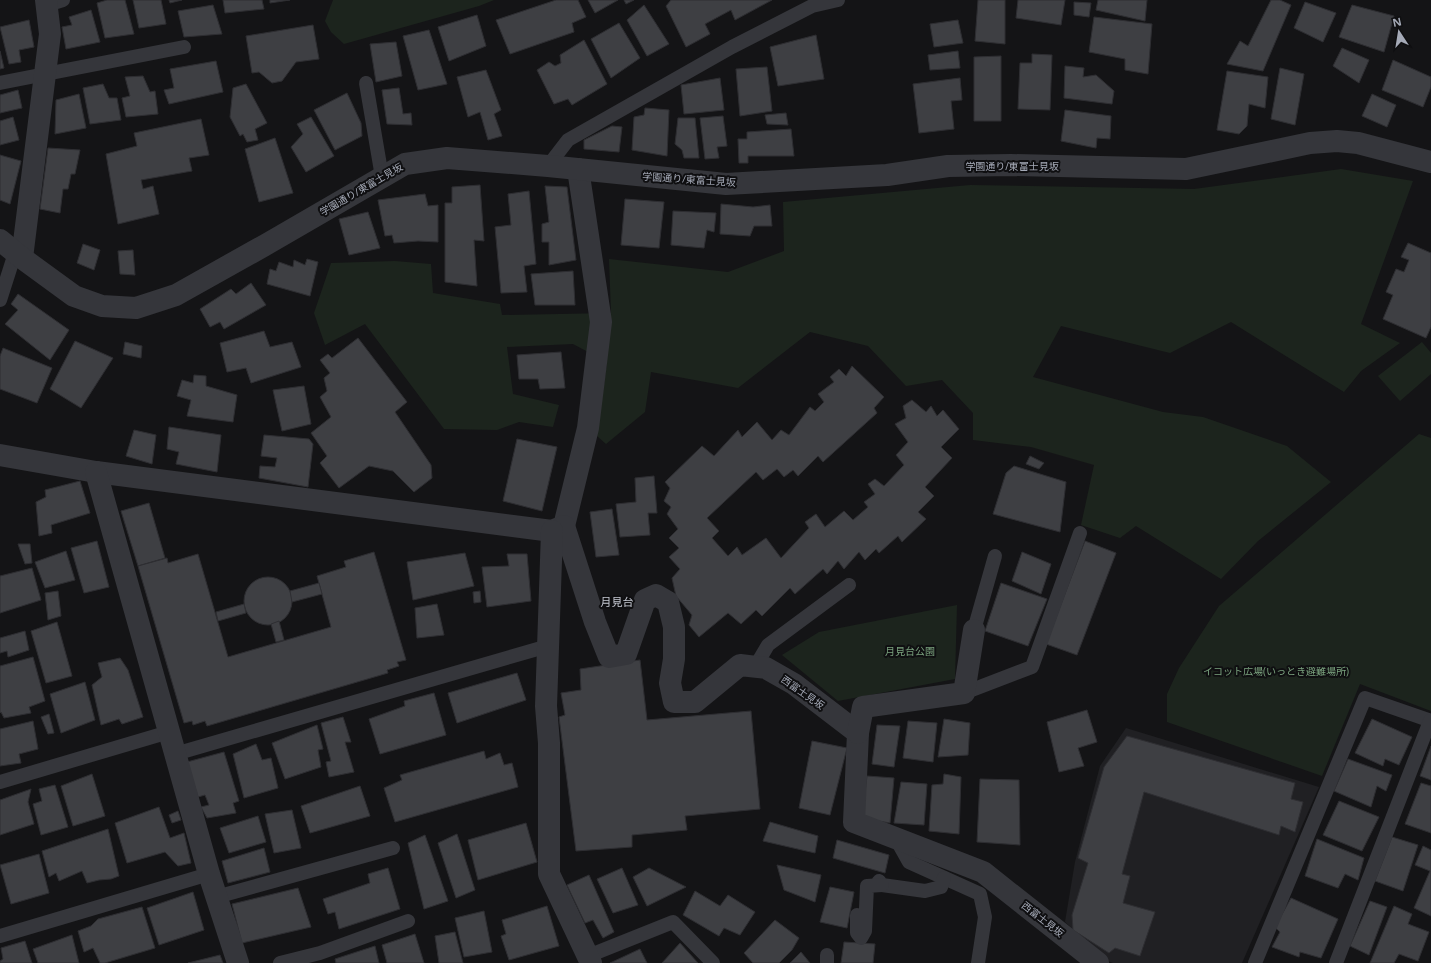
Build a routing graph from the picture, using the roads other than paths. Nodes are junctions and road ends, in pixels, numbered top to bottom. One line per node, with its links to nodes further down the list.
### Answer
1 (838, 0): 8 (lane)
2 (52, 2): 4 (street)
3 (184, 47): 4 (lane)
4 (45, 74): 5 (lane); 11 (street)
5 (0, 83)
6 (366, 83): 10 (lane)
7 (1431, 162): 9 (street, 学園通り/東富士見坂)
8 (548, 166): 9 (street, 学園通り/東富士見坂); 10 (street, 学園通り/東富士見坂)
9 (578, 170): 15 (street)
10 (382, 177): 11 (street, 学園通り/東富士見坂)
11 (13, 250): 12 (lane)
12 (0, 300)
13 (0, 455): 14 (street)
14 (96, 472): 15 (street); 24 (street)
15 (558, 528): 20 (street); 21 (street, 西富士見坂)
16 (1080, 533): 22 (lane)
17 (995, 556): 19 (lane)
18 (849, 585): 21 (lane)
19 (974, 630): 22 (street)
20 (548, 646): 26 (lane); 36 (street)
21 (755, 667): 25 (street, 西富士見坂)
22 (964, 694): 25 (street)
23 (1430, 721): 42 (lane); 43 (lane)
24 (169, 732): 26 (street); 27 (lane)
25 (858, 733): 28 (street, 西富士見坂)
26 (175, 754): 30 (street)
27 (0, 782)
28 (894, 837): 31 (lane); 37 (street, 西富士見坂)
29 (393, 848): 32 (lane)
30 (208, 874): 32 (street); 35 (lane)
31 (944, 878): 33 (lane); 41 (lane)
32 (216, 897): 38 (street)
33 (857, 915)
34 (408, 921): 39 (lane)
35 (0, 936)
36 (590, 960): 40 (lane)
37 (1095, 962)
38 (238, 963)
39 (280, 963)
40 (713, 963)
41 (978, 963)
42 (1255, 963)
43 (1336, 963)

